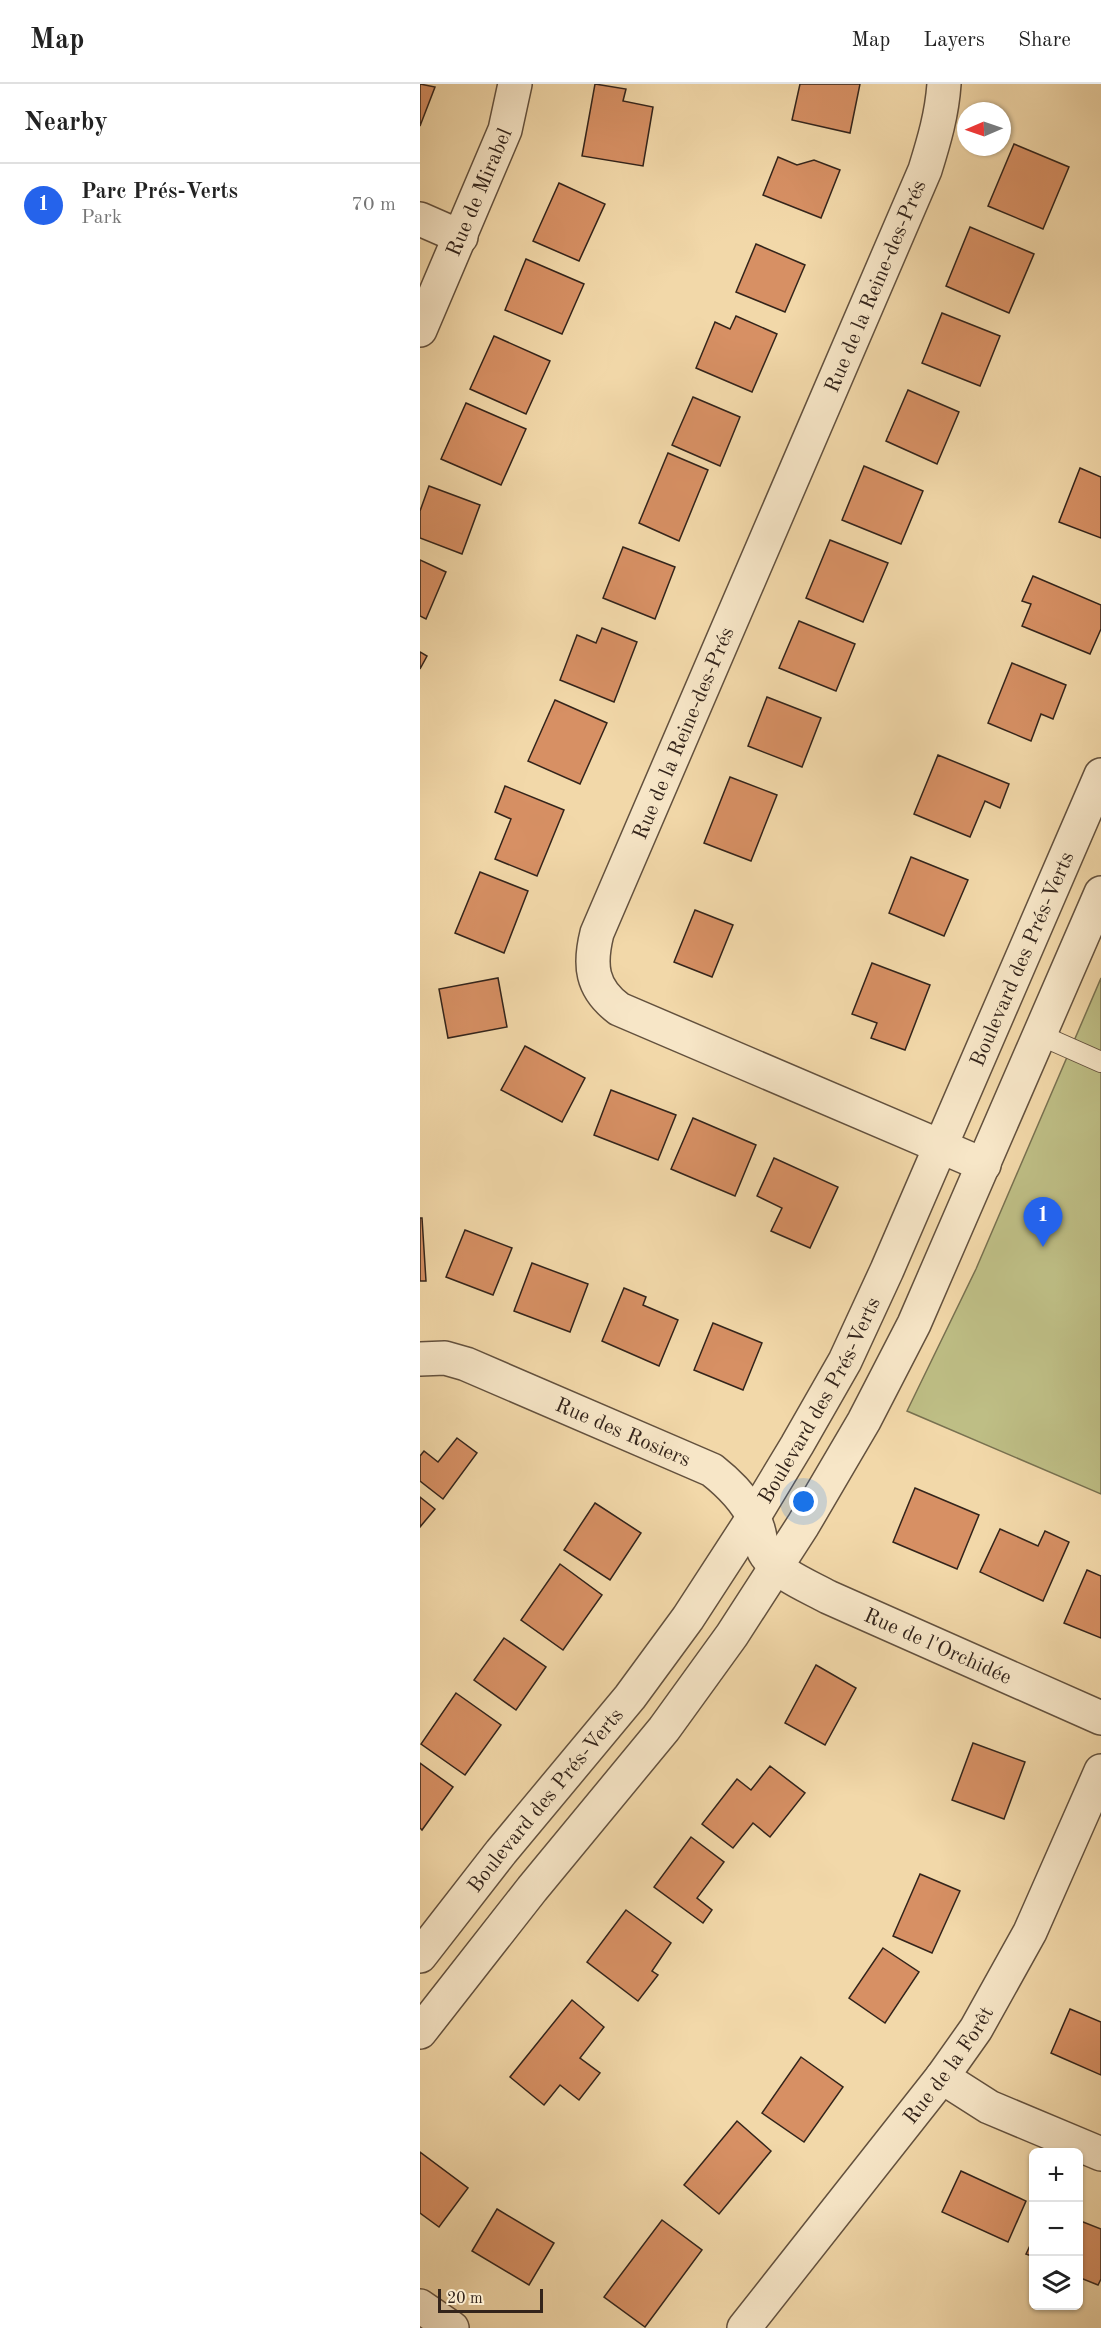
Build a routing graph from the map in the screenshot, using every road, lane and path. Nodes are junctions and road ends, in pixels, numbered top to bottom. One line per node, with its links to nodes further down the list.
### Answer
1 (515, 84): 4 (street, Rue de Mirabel)
2 (944, 84): 10 (street, Rue de la Reine-des-Prés)
3 (420, 219): 4 (street)
4 (460, 237): 5 (street, Rue de Mirabel)
5 (420, 330)
6 (1101, 775): 10 (street, Boulevard des Prés-Verts)
7 (1101, 893): 8 (street)
8 (1040, 1035): 9 (lane); 11 (street)
9 (1101, 1062)
10 (941, 1147): 11 (street, Rue de la Reine-des-Prés); 13 (street, Boulevard des Prés-Verts)
11 (984, 1165): 14 (street)
12 (420, 1359): 13 (street, Rue des Rosiers)
13 (753, 1518): 14 (street, Rue des Rosiers); 17 (street, Boulevard des Prés-Verts)
14 (777, 1567): 15 (street, Rue de l'Orchidée); 18 (street)
15 (1101, 1718)
16 (1101, 1771): 19 (street, Rue de la Forêt)
17 (420, 1956)
18 (420, 2032)
19 (942, 2077): 20 (street); 23 (street, Rue de la Forêt)
20 (1101, 2154)
21 (420, 2307): 22 (street)
22 (452, 2328)
23 (744, 2328)

